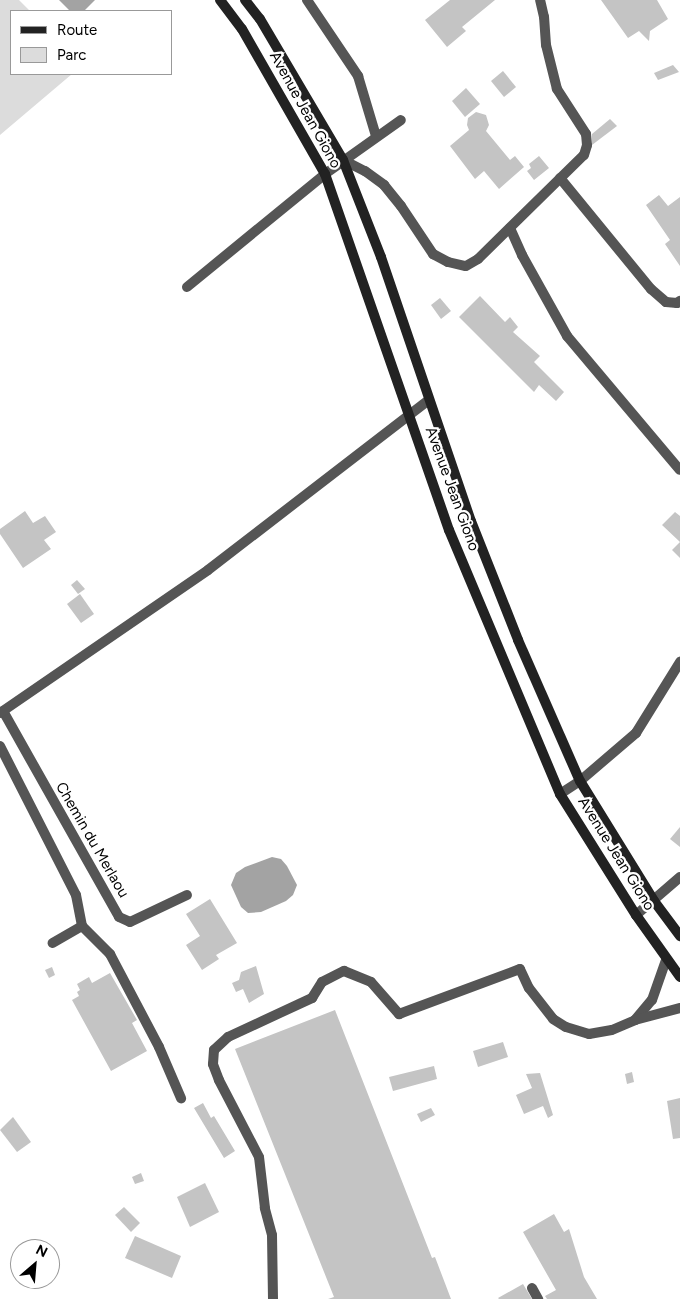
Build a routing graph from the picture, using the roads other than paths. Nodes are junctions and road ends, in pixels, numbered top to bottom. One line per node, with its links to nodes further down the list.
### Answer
1 (220, 0): 8 (main road, Avenue Jean Giono)
2 (245, 0): 7 (main road, Avenue Jean Giono)
3 (307, 0): 6 (street)
4 (540, 0): 9 (street)
5 (401, 120): 6 (street)
6 (376, 136): 7 (street)
7 (343, 160): 8 (street); 10 (street); 13 (main road, Avenue Jean Giono)
8 (325, 174): 11 (street); 14 (main road, Avenue Jean Giono)
9 (560, 178): 10 (street); 12 (street)
10 (510, 228): 15 (street)
11 (187, 287)
12 (680, 301)
13 (429, 400): 14 (street); 19 (main road, Avenue Jean Giono)
14 (410, 416): 17 (street); 20 (main road, Avenue Jean Giono)
15 (680, 470)
16 (680, 662): 19 (street)
17 (1, 712): 22 (street, Chemin du Merlaou)
18 (0, 746): 25 (street)
19 (580, 781): 20 (street); 23 (main road, Avenue Jean Giono)
20 (560, 794): 24 (main road, Avenue Jean Giono)
21 (680, 877): 23 (street)
22 (187, 895)
23 (654, 901): 24 (street); 26 (main road, Avenue Jean Giono)
24 (636, 915): 28 (main road, Avenue Jean Giono)
25 (82, 926): 27 (street); 32 (street)
26 (680, 936)
27 (52, 943)
28 (666, 960): 29 (main road, Avenue Jean Giono); 31 (street)
29 (680, 977)
30 (680, 1008): 31 (street)
31 (635, 1020): 34 (street)
32 (181, 1098)
33 (532, 1288): 35 (street)
34 (273, 1299)
35 (538, 1299)

